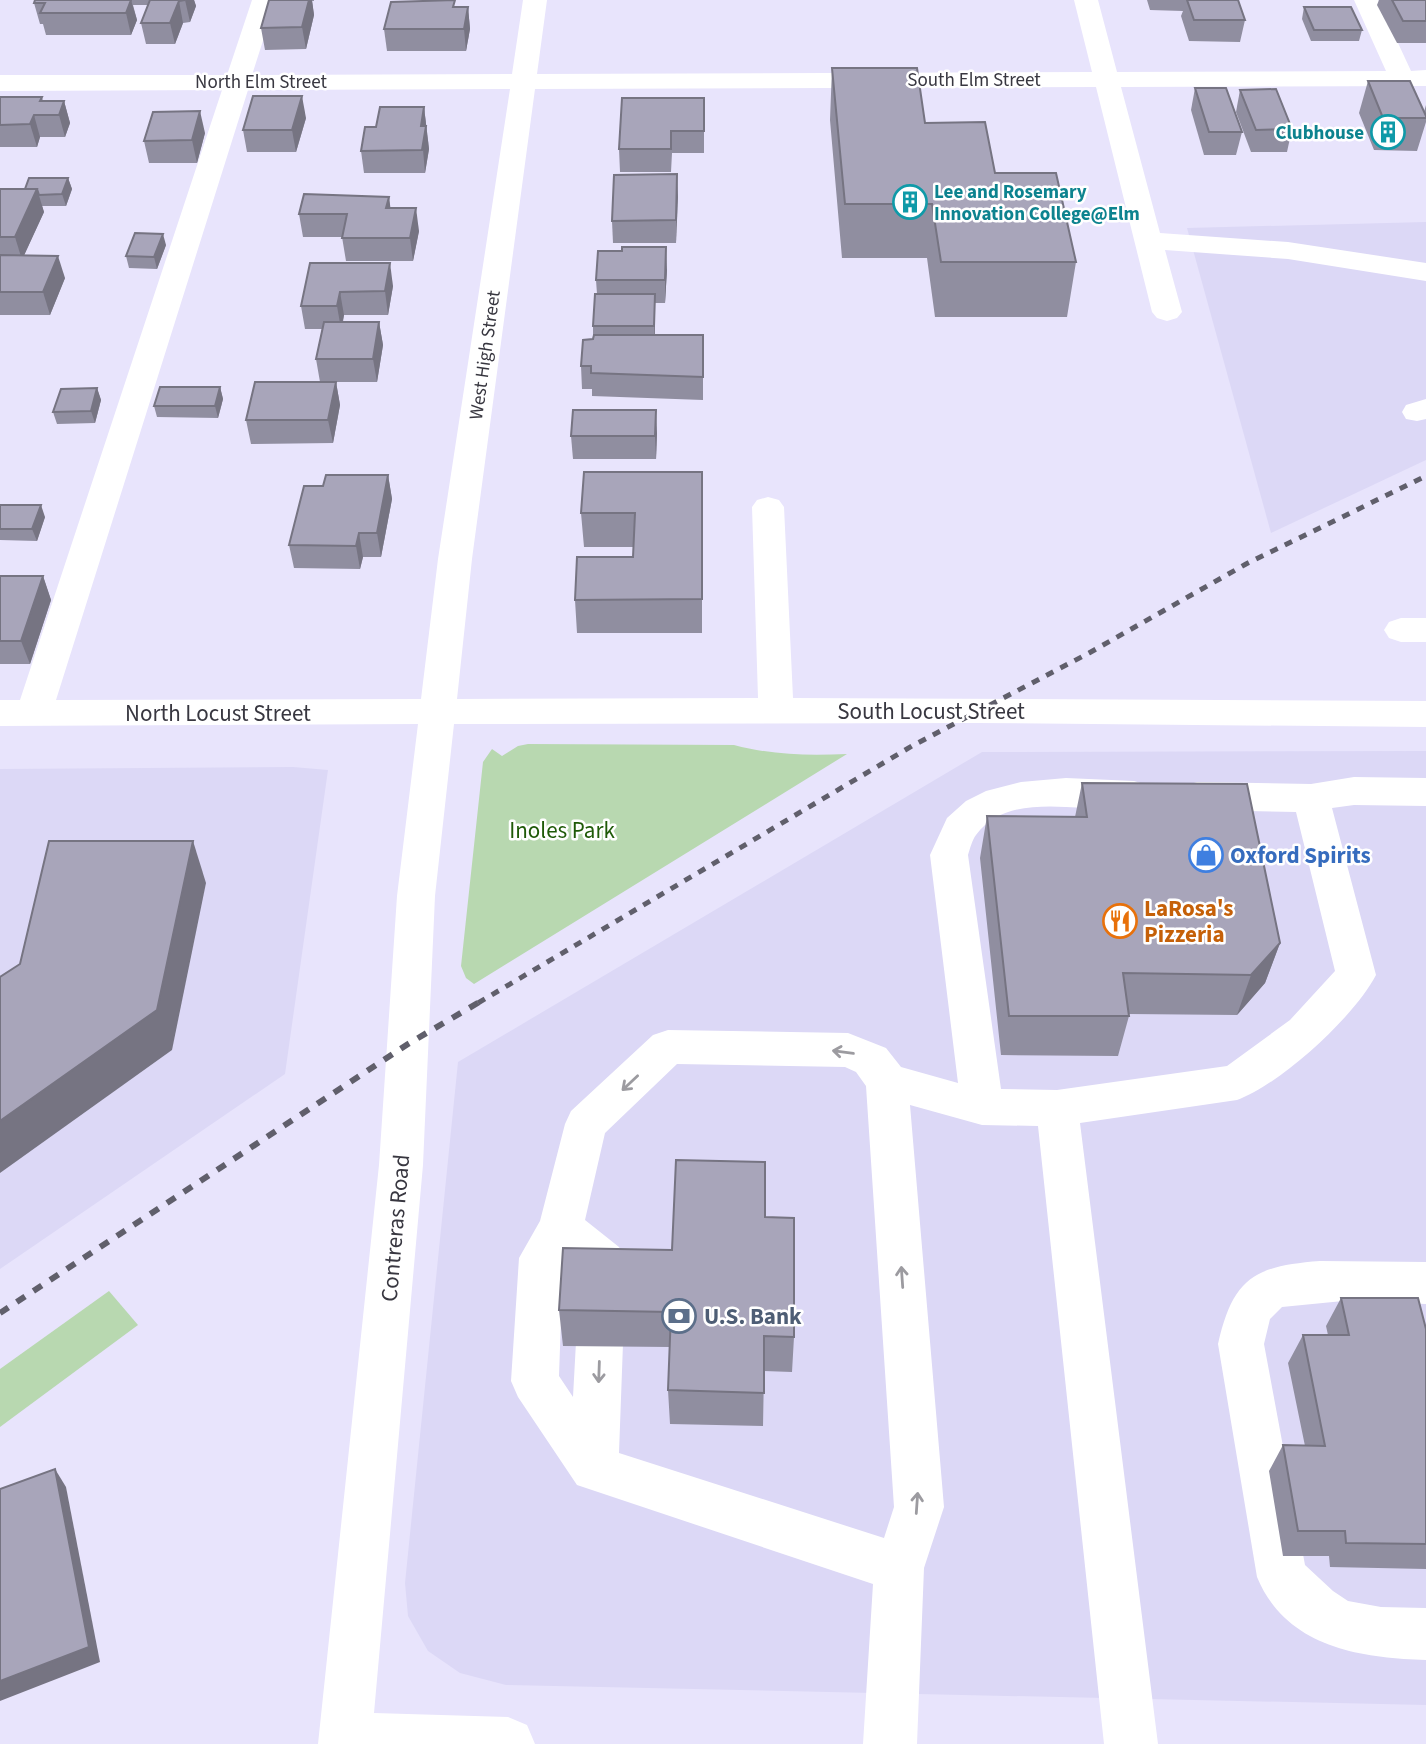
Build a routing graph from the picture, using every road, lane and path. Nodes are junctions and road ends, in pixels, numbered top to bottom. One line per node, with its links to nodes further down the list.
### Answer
1 (264, 0): 7 (street)
2 (535, 0): 8 (street, West High Street)
3 (1086, 0): 6 (street)
4 (1366, 0): 5 (street)
5 (1414, 78): 6 (street, South Elm Street)
6 (1106, 79): 8 (street, South Elm Street); 10 (street)
7 (239, 81): 8 (street, North Elm Street); 9 (street, North Elm Street); 16 (street)
8 (523, 81): 14 (street, West High Street)
9 (0, 83)
10 (1148, 241): 11 (street); 12 (street)
11 (1426, 272)
12 (1167, 312)
13 (768, 507): 15 (street)
14 (437, 711): 15 (street, South Locust Street); 16 (street, North Locust Street); 28 (street, Contreras Road)
15 (776, 712): 17 (street, South Locust Street)
16 (17, 713)
17 (1426, 714)
18 (1426, 792): 19 (street)
19 (1311, 798): 21 (street); 22 (street)
20 (887, 1081): 21 (street); 23 (street, one-way to 23); 26 (street, one-way to 20)
21 (982, 1107): 22 (street)
22 (1057, 1108): 31 (street)
23 (561, 1227): 25 (street, one-way to 25); 25 (street)
24 (1426, 1283): 27 (street)
25 (594, 1468): 26 (street)
26 (899, 1569): 30 (street)
27 (1426, 1634)
28 (345, 1741): 29 (street)
29 (508, 1744)
30 (890, 1744)
31 (1131, 1744)

